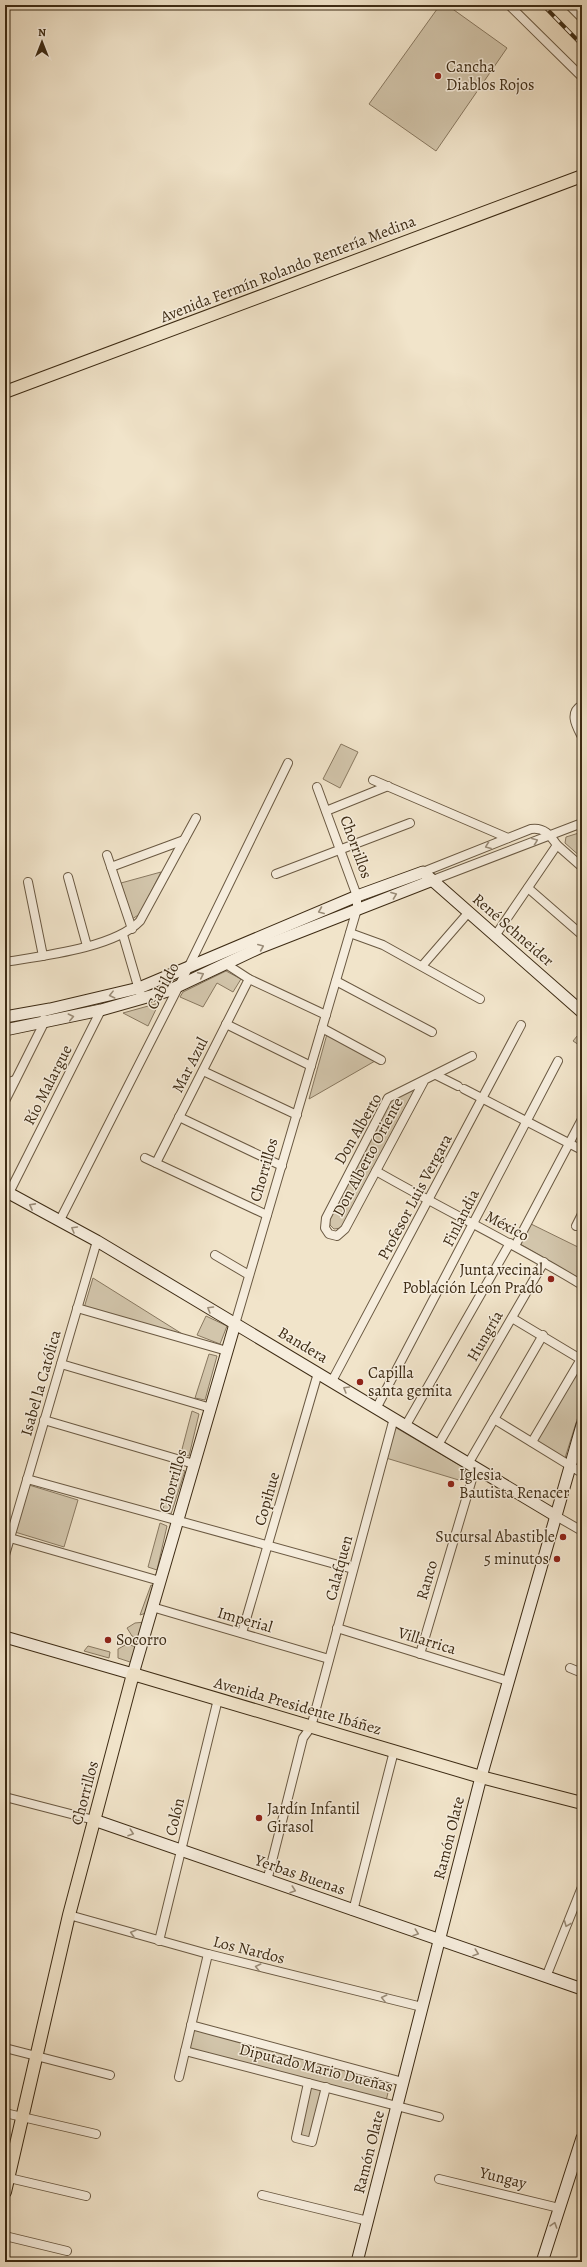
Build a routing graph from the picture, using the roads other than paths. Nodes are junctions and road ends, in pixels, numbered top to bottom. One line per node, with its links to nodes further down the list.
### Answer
1 (509, 5): 4 (street)
2 (569, 5): 3 (street)
3 (582, 18)
4 (582, 77)
5 (582, 176): 6 (main road, Avenida Fermín Rolando Rentería Medina)
6 (5, 392)
7 (581, 705): 8 (street)
8 (582, 737)
9 (288, 763): 44 (street, Cabildo)
10 (373, 780): 11 (street)
11 (388, 786): 13 (street); 18 (street)
12 (317, 787): 13 (street, Chorrillos)
13 (326, 811): 21 (street, Chorrillos)
14 (196, 818): 19 (street)
15 (410, 823): 21 (street)
16 (582, 823): 17 (street)
17 (550, 836): 18 (street); 20 (street); 28 (street, one-way to 17)
18 (508, 838): 25 (street, one-way to 25)
19 (184, 840): 23 (street); 34 (street)
20 (557, 845): 24 (street); 30 (street)
21 (340, 849): 26 (street); 31 (street, Chorrillos)
22 (107, 855): 23 (street)
23 (111, 867): 34 (street)
24 (582, 867)
25 (423, 872): 28 (street, René Schneider); 31 (street)
26 (276, 874)
27 (68, 877): 39 (street)
28 (433, 880): 32 (street, one-way to 28); 33 (street, René Schneider)
29 (28, 882): 40 (street)
30 (528, 888): 37 (street); 38 (street)
31 (357, 896): 32 (street, Chorrillos); 44 (street, one-way to 44)
32 (358, 909): 35 (street, Chorrillos); 42 (street, one-way to 32)
33 (468, 913): 38 (street, René Schneider); 43 (street)
34 (132, 929): 36 (street)
35 (350, 933): 43 (street); 46 (street, Chorrillos)
36 (123, 935): 39 (street); 48 (street)
37 (582, 935)
38 (494, 936): 53 (street, René Schneider)
39 (87, 946): 40 (street)
40 (43, 956): 41 (street)
41 (5, 962)
42 (226, 964): 45 (street); 47 (street, one-way to 42)
43 (422, 966): 49 (street)
44 (188, 968): 47 (street, Cabildo); 48 (street)
45 (249, 979): 54 (street); 57 (street, Mar Azul)
46 (336, 981): 54 (street, Chorrillos); 61 (street)
47 (176, 987): 50 (street); 87 (street, Cabildo)
48 (139, 988): 50 (street); 52 (street, one-way to 52)
49 (480, 998)
50 (142, 1000): 51 (street)
51 (101, 1010): 56 (street, one-way to 51); 83 (street, Río Malargue)
52 (43, 1011): 55 (street); 56 (street)
53 (582, 1012)
54 (326, 1015): 59 (street, Chorrillos)
55 (5, 1018)
56 (44, 1023): 60 (street); 68 (street)
57 (226, 1024): 65 (street); 66 (street, Mar Azul)
58 (521, 1025): 71 (street, Profesor Luis Vergara)
59 (322, 1028): 63 (street); 65 (street, Chorrillos)
60 (5, 1030)
61 (432, 1032)
62 (472, 1056): 67 (street, Don Alberto)
63 (381, 1060)
64 (558, 1061): 76 (street, Finlandia)
65 (311, 1066): 73 (street, Chorrillos)
66 (203, 1071): 73 (street); 74 (street, Mar Azul)
67 (436, 1075): 69 (street, Don Alberto); 71 (street)
68 (15, 1080): 70 (street); 72 (street)
69 (424, 1081): 82 (street, Don Alberto Oriente); 90 (street, Don Alberto)
70 (5, 1083)
71 (483, 1099): 76 (street); 84 (street, Profesor Luis Vergara)
72 (5, 1100)
73 (297, 1115): 81 (street, Chorrillos)
74 (179, 1117): 80 (street, Mar Azul); 81 (street)
75 (582, 1119): 77 (street)
76 (526, 1121): 77 (street); 88 (street, Finlandia)
77 (569, 1143): 78 (street); 92 (street)
78 (582, 1150)
79 (145, 1158): 80 (street)
80 (156, 1163): 85 (street)
81 (282, 1166): 85 (street, Chorrillos)
82 (376, 1170): 84 (street, México); 90 (street, Don Alberto Oriente)
83 (7, 1192): 87 (street, Bandera, one-way to 83)
84 (429, 1201): 88 (street, México); 105 (street, Profesor Luis Vergara)
85 (267, 1214): 95 (street, Chorrillos)
86 (582, 1214): 89 (street)
87 (60, 1220): 91 (street, Bandera, one-way to 87)
88 (474, 1224): 92 (street, México); 106 (street, Finlandia)
89 (576, 1226)
90 (329, 1234)
91 (96, 1241): 97 (street, Isabel la Católica); 99 (street, Bandera, one-way to 91)
92 (513, 1244): 94 (street, México); 111 (street)
93 (215, 1255): 95 (street)
94 (544, 1262): 96 (street, México); 98 (street, Hungría)
95 (249, 1275): 99 (street, Chorrillos)
96 (582, 1285)
97 (77, 1308): 101 (street); 103 (street, Isabel la Católica)
98 (512, 1318): 100 (street); 114 (street, Hungría)
99 (235, 1324): 101 (street, Chorrillos); 104 (street, Bandera)
100 (543, 1335): 102 (street); 109 (street, Ranco)
101 (227, 1351): 107 (street, Chorrillos)
102 (581, 1359): 113 (street)
103 (61, 1364): 107 (street); 110 (street, Isabel la Católica)
104 (318, 1373): 105 (street, Bandera); 124 (street, Copihue)
105 (332, 1381): 106 (street, Bandera, one-way to 105)
106 (377, 1407): 108 (street, Bandera)
107 (210, 1408): 115 (street, Chorrillos)
108 (394, 1418): 111 (street, Bandera); 126 (street, Calafquen)
109 (494, 1419): 113 (street); 117 (street, Ranco)
110 (44, 1420): 115 (street); 119 (street, Isabel la Católica)
111 (406, 1425): 114 (street, Bandera)
112 (582, 1425): 116 (street, Ramón Olate)
113 (532, 1442): 116 (street)
114 (438, 1445): 117 (street, Bandera)
115 (194, 1464): 121 (street, Chorrillos)
116 (570, 1465): 118 (street); 120 (street, Ramón Olate)
117 (471, 1466): 120 (street, Bandera); 132 (street, Ranco)
118 (582, 1473)
119 (27, 1479): 121 (street); 123 (street, Isabel la Católica)
120 (556, 1516): 122 (street, Bandera); 137 (street, Ramón Olate)
121 (178, 1521): 124 (street); 127 (street, Chorrillos)
122 (582, 1531)
123 (10, 1538): 125 (street, Isabel la Católica); 127 (street)
124 (268, 1545): 126 (street); 130 (street, Copihue)
125 (5, 1555)
126 (353, 1569): 129 (street, Calafquen)
127 (160, 1581): 128 (street, Chorrillos)
128 (152, 1607): 130 (street, Imperial); 136 (street, Chorrillos)
129 (337, 1628): 132 (street, Villarrica); 133 (street, Calafquen)
130 (242, 1633): 133 (street, Imperial)
131 (5, 1637): 136 (street, Avenida Presidente Ibáñez)
132 (420, 1654): 137 (street, Villarrica)
133 (329, 1659): 139 (street, Calafquen)
134 (570, 1668): 135 (street)
135 (582, 1673)
136 (133, 1674): 138 (main road, Avenida Presidente Ibáñez); 144 (main road, Chorrillos)
137 (508, 1681): 141 (street, Ramón Olate)
138 (218, 1699): 139 (main road, Avenida Presidente Ibáñez); 145 (street, Colón)
139 (311, 1726): 140 (main road, Avenida Presidente Ibáñez); 146 (street, Calafquen)
140 (394, 1751): 141 (main road, Avenida Presidente Ibáñez); 148 (street)
141 (481, 1777): 143 (main road, Avenida Presidente Ibáñez); 150 (street, Ramón Olate)
142 (5, 1797): 144 (street, Yerbas Buenas)
143 (582, 1803)
144 (94, 1820): 145 (street, Yerbas Buenas, one-way to 145); 149 (main road, Chorrillos)
145 (182, 1851): 146 (street, Yerbas Buenas); 151 (street, Colón)
146 (267, 1881): 148 (street, Yerbas Buenas, one-way to 148)
147 (582, 1887): 153 (street, one-way to 153)
148 (353, 1911): 150 (street, Yerbas Buenas, one-way to 150)
149 (70, 1915): 151 (street, Los Nardos, one-way to 149); 159 (main road, Chorrillos)
150 (439, 1940): 153 (street, Yerbas Buenas, one-way to 153); 155 (street, Ramón Olate)
151 (159, 1941): 152 (street, Los Nardos)
152 (208, 1954): 155 (street, Los Nardos, one-way to 152); 156 (street)
153 (546, 1977): 154 (street, Yerbas Buenas)
154 (582, 1989)
155 (422, 2007): 162 (street, Ramón Olate)
156 (191, 2025): 158 (street); 162 (street, Diputado Mario Dueñas)
157 (5, 2048): 159 (street)
158 (185, 2051): 161 (street); 163 (street, Diputado Mario Dueñas)
159 (36, 2056): 160 (street); 168 (main road, Chorrillos)
160 (110, 2075)
161 (179, 2077)
162 (404, 2082): 165 (street, Ramón Olate)
163 (308, 2083): 164 (street, Diputado Mario Dueñas); 164 (street)
164 (326, 2087): 165 (street, Diputado Mario Dueñas)
165 (397, 2105): 167 (street, Diputado Mario Dueñas); 178 (street, Ramón Olate)
166 (5, 2113): 168 (street)
167 (439, 2116)
168 (22, 2117): 169 (street); 172 (main road, Chorrillos)
169 (96, 2134)
170 (582, 2138): 171 (street)
171 (577, 2168): 177 (street)
172 (7, 2177): 174 (main road, Chorrillos); 176 (street)
173 (439, 2179): 177 (street, Yungay)
174 (5, 2192)
175 (262, 2195): 178 (street)
176 (86, 2196)
177 (559, 2208): 182 (street, one-way to 177)
178 (368, 2221): 181 (street, Ramón Olate)
179 (5, 2236): 180 (street)
180 (67, 2251)
181 (358, 2262)
182 (542, 2262)

